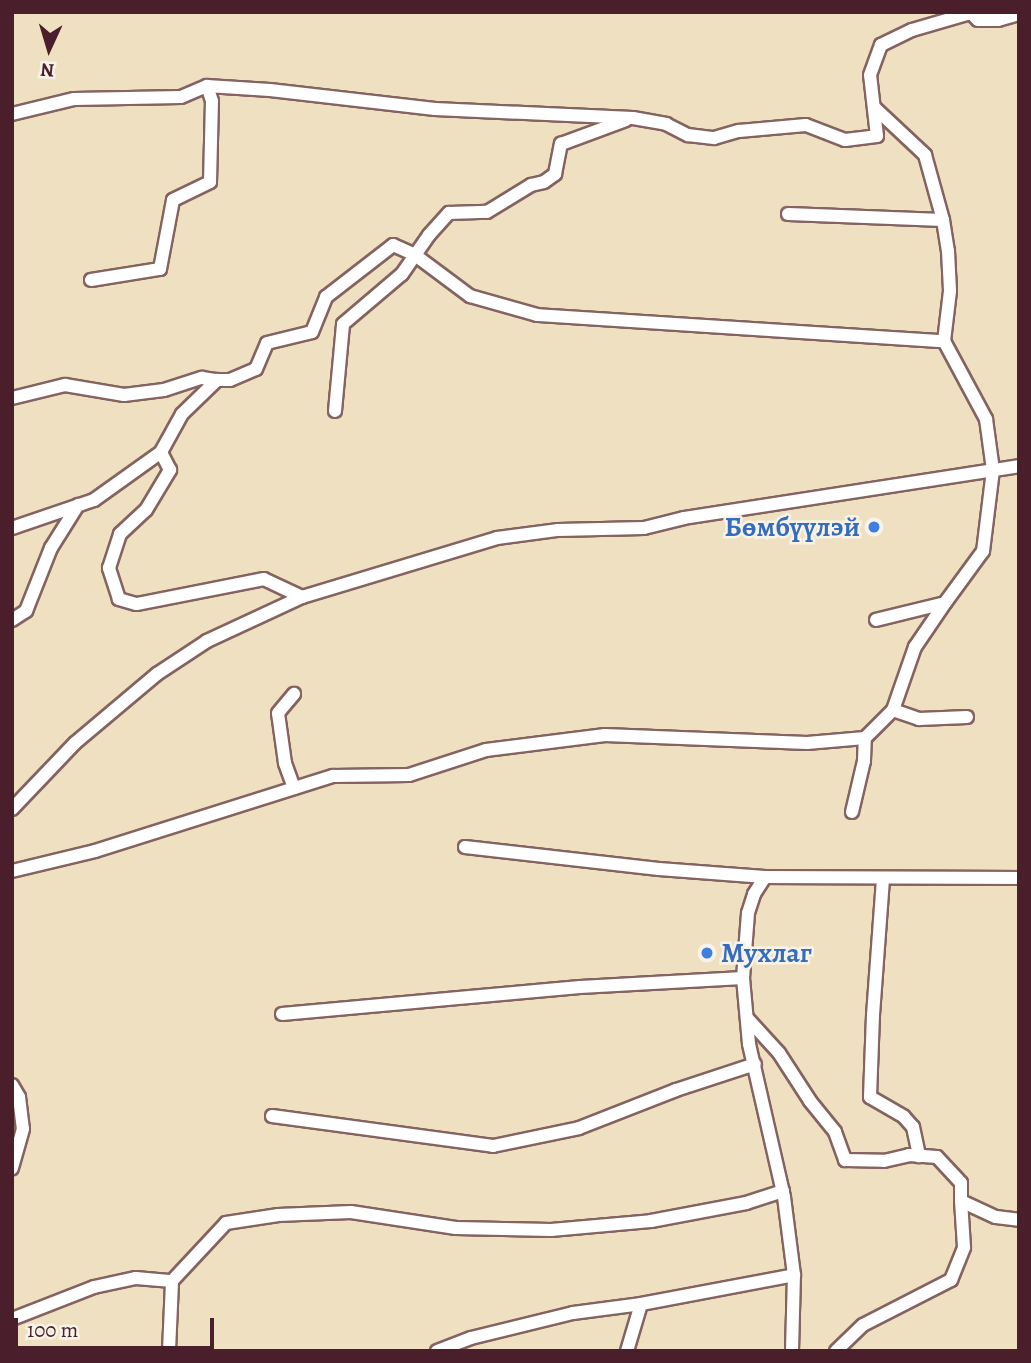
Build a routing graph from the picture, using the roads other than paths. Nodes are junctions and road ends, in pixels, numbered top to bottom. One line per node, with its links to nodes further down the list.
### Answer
1 (970, 13): 2 (street); 4 (street)
2 (1019, 14)
3 (207, 86): 5 (street); 6 (street); 10 (street)
4 (875, 108): 6 (street); 8 (street)
5 (12, 114)
6 (633, 118): 9 (street)
7 (788, 214): 8 (street)
8 (943, 220): 11 (street)
9 (415, 256): 11 (street); 12 (street); 14 (street)
10 (91, 280)
11 (944, 341): 17 (street)
12 (217, 380): 13 (street); 15 (street)
13 (12, 398)
14 (335, 411)
15 (161, 452): 18 (street); 20 (street)
16 (1019, 466): 17 (street)
17 (993, 470): 20 (street); 21 (street)
18 (78, 505): 19 (street); 22 (street)
19 (12, 528)
20 (302, 597): 29 (street)
21 (945, 603): 23 (street); 25 (street)
22 (12, 620)
23 (876, 620)
24 (294, 694): 28 (street)
25 (893, 710): 26 (street); 27 (street)
26 (967, 717)
27 (865, 738): 28 (street); 30 (street)
28 (294, 788): 32 (street)
29 (12, 809)
30 (852, 811)
31 (465, 847): 33 (street)
32 (12, 871)
33 (765, 877): 35 (street); 36 (street)
34 (1019, 878): 35 (street)
35 (884, 879): 42 (street)
36 (743, 978): 37 (street); 38 (street)
37 (282, 1014)
38 (748, 1019): 39 (street); 42 (street)
39 (755, 1064): 41 (street); 44 (street)
40 (12, 1085): 43 (street)
41 (272, 1116)
42 (919, 1156): 45 (street)
43 (12, 1168)
44 (783, 1192): 47 (street); 48 (street)
45 (961, 1201): 46 (street); 55 (street)
46 (1019, 1220)
47 (794, 1275): 49 (street); 54 (street)
48 (172, 1281): 50 (street); 51 (street)
49 (641, 1304): 52 (street); 53 (street)
50 (12, 1319)
51 (169, 1351)
52 (437, 1351)
53 (627, 1351)
54 (792, 1351)
55 (836, 1351)

